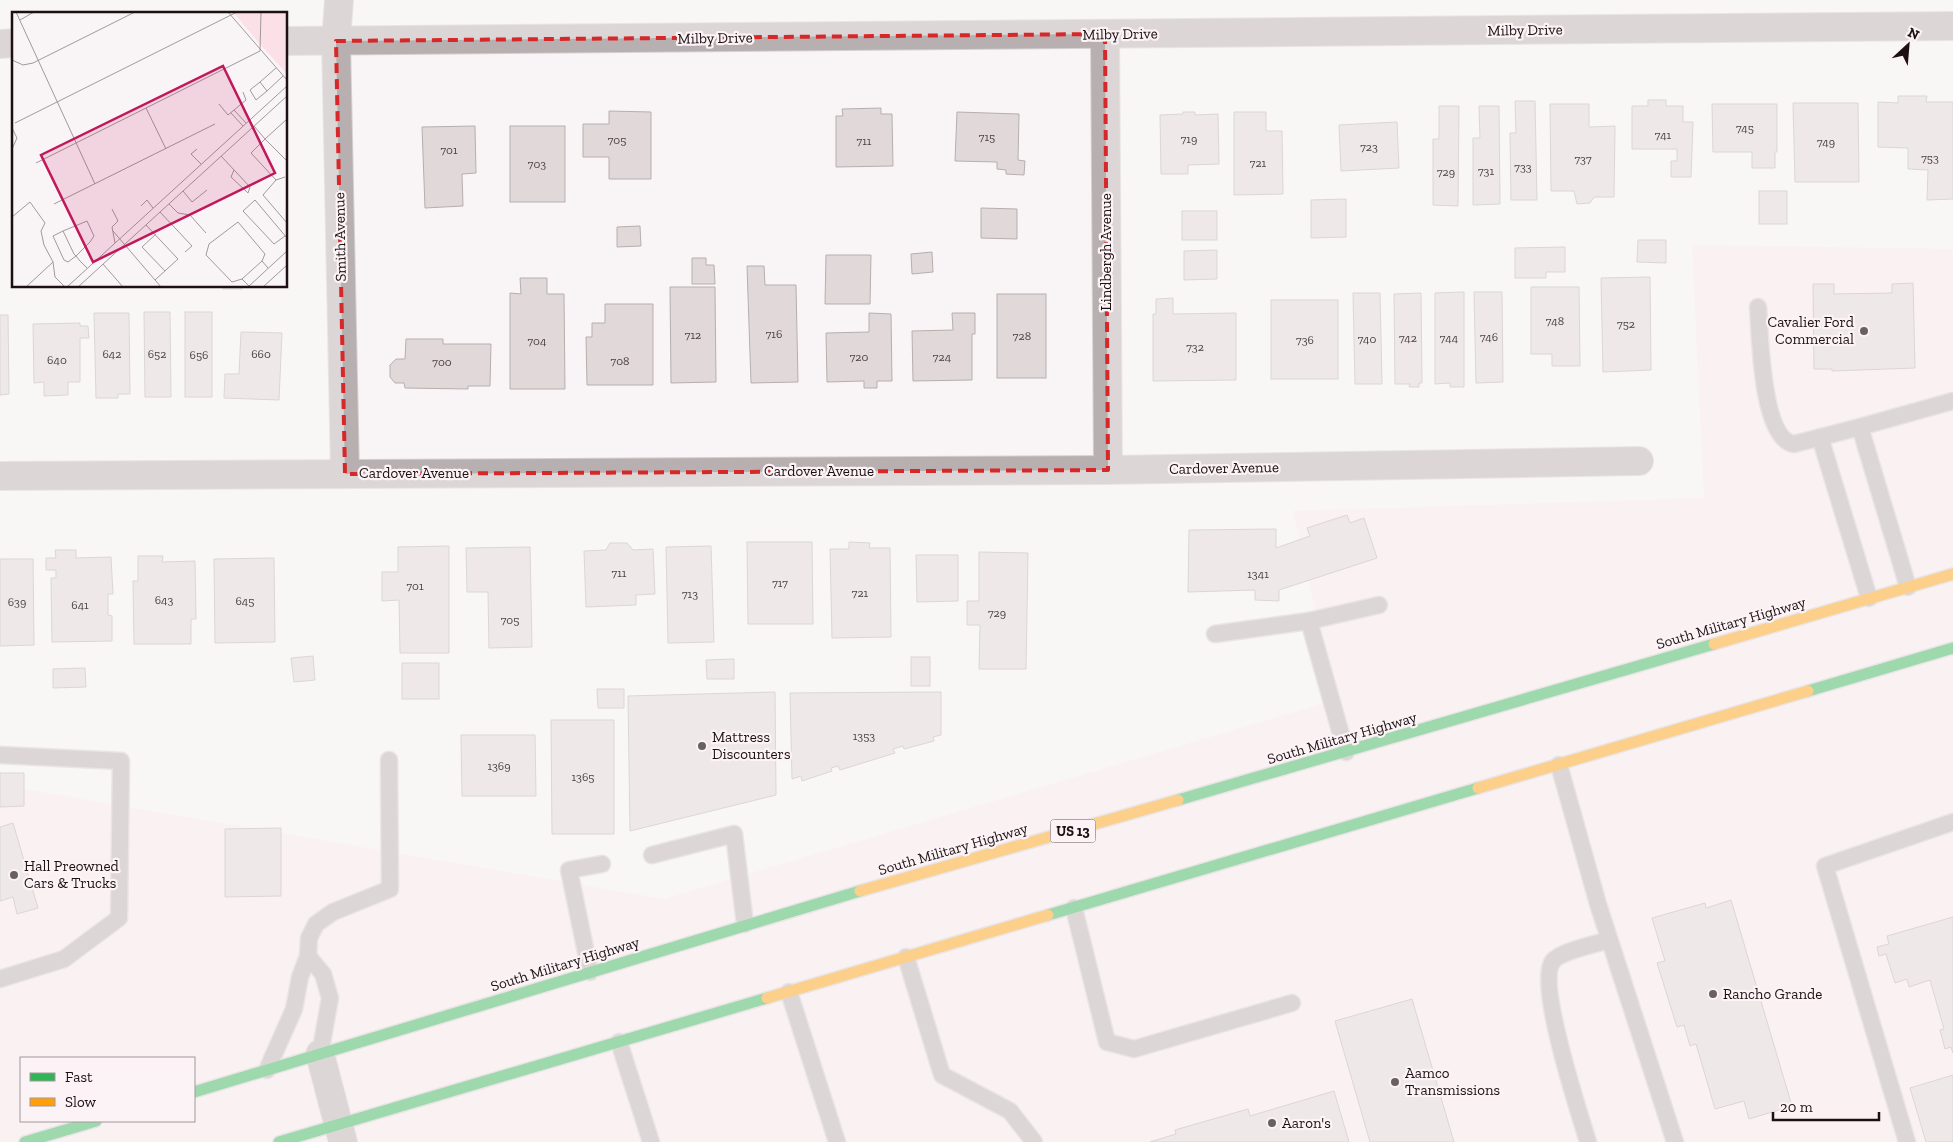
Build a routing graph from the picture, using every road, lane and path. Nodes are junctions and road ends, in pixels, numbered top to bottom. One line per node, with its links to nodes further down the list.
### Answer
1 (339, 0): 4 (street, Smith Avenue)
2 (1953, 26): 3 (street, Milby Drive)
3 (1105, 34): 4 (street, Milby Drive); 11 (street, Lindbergh Avenue)
4 (336, 41): 5 (street, Milby Drive); 12 (street, Smith Avenue)
5 (288, 42)
6 (1758, 307): 9 (lane)
7 (1953, 401): 8 (lane)
8 (1860, 426): 9 (lane); 15 (lane)
9 (1820, 437): 16 (lane)
10 (1638, 461): 11 (street, Cardover Avenue)
11 (1108, 470): 12 (street, Cardover Avenue)
12 (345, 474): 13 (street, Cardover Avenue)
13 (0, 476)
14 (1953, 574): 15 (main road, South Military Highway / US 13)
15 (1908, 587): 16 (main road, South Military Highway / US 13)
16 (1869, 598): 21 (main road, South Military Highway / US 13)
17 (1379, 605): 18 (lane)
18 (1309, 621): 19 (lane); 21 (lane)
19 (1215, 634)
20 (1953, 648): 24 (main road)
21 (1346, 752): 29 (main road, South Military Highway / US 13)
22 (0, 755): 34 (lane)
23 (389, 760): 31 (lane)
24 (1559, 765): 28 (main road); 30 (lane)
25 (1953, 822): 50 (lane)
26 (652, 855): 29 (lane)
27 (602, 864): 33 (lane)
28 (1074, 908): 32 (main road); 36 (lane)
29 (745, 924): 33 (main road, South Military Highway / US 13)
30 (1609, 940): 48 (lane); 49 (lane)
31 (308, 956): 38 (lane); 39 (lane)
32 (906, 957): 35 (main road); 47 (lane)
33 (590, 972): 38 (main road, South Military Highway / US 13)
34 (0, 979)
35 (789, 992): 37 (main road); 46 (lane)
36 (1292, 1003)
37 (619, 1042): 42 (main road); 45 (lane)
38 (320, 1054): 39 (main road, South Military Highway / US 13); 42 (street)
39 (267, 1070): 40 (main road, South Military Highway / US 13)
40 (195, 1092)
41 (93, 1122): 43 (main road)
42 (340, 1134): 44 (main road)
43 (25, 1142)
44 (279, 1142)
45 (651, 1142)
46 (837, 1142)
47 (1034, 1142)
48 (1588, 1142)
49 (1675, 1142)
50 (1908, 1142)

